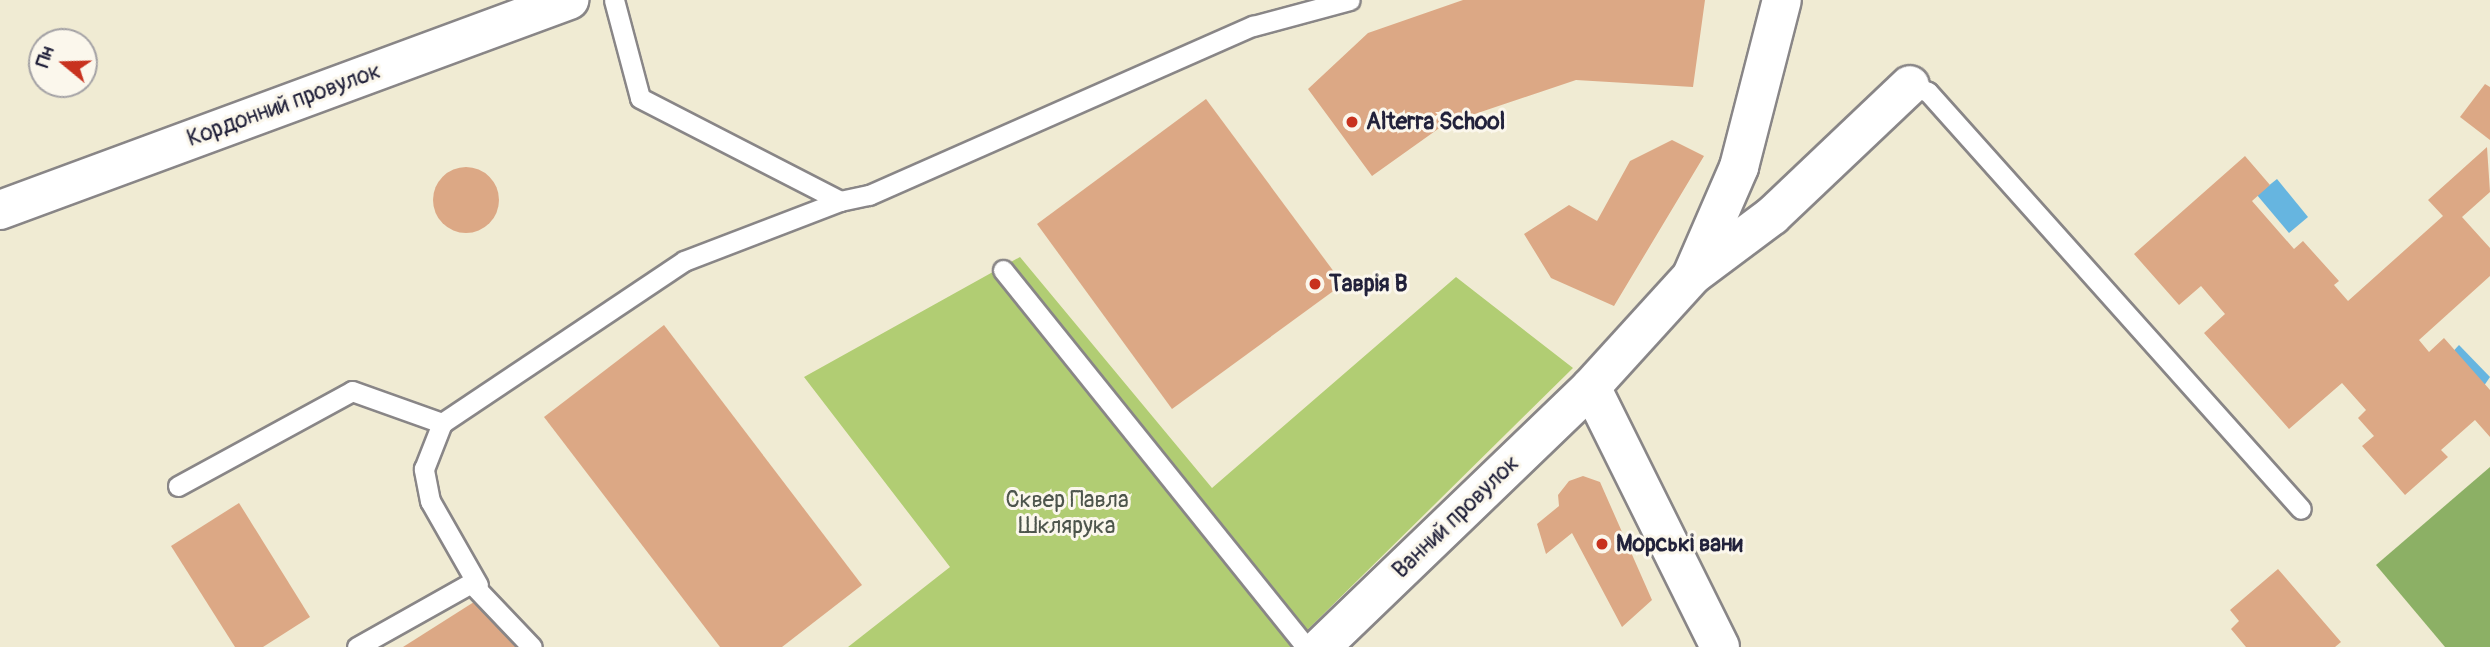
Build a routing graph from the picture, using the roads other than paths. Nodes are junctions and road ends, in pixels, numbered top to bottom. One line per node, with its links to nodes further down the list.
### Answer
1 (569, 0): 7 (street, Кордонний провулок)
2 (614, 0): 6 (lane)
3 (1350, 0): 6 (lane)
4 (1782, 0): 9 (street, Ванний провулок)
5 (1910, 85): 9 (street, Ванний провулок); 13 (lane)
6 (839, 201): 11 (lane)
7 (0, 210)
8 (1003, 270): 17 (lane)
9 (1693, 275): 10 (street, Ванний провулок)
10 (1591, 387): 18 (street, Ванний провулок); 19 (street)
11 (442, 423): 12 (lane); 14 (lane)
12 (178, 486)
13 (2301, 509)
14 (478, 585): 15 (lane); 16 (lane)
15 (357, 647)
16 (532, 647)
17 (1306, 647)
18 (1321, 647)
19 (1720, 647)

